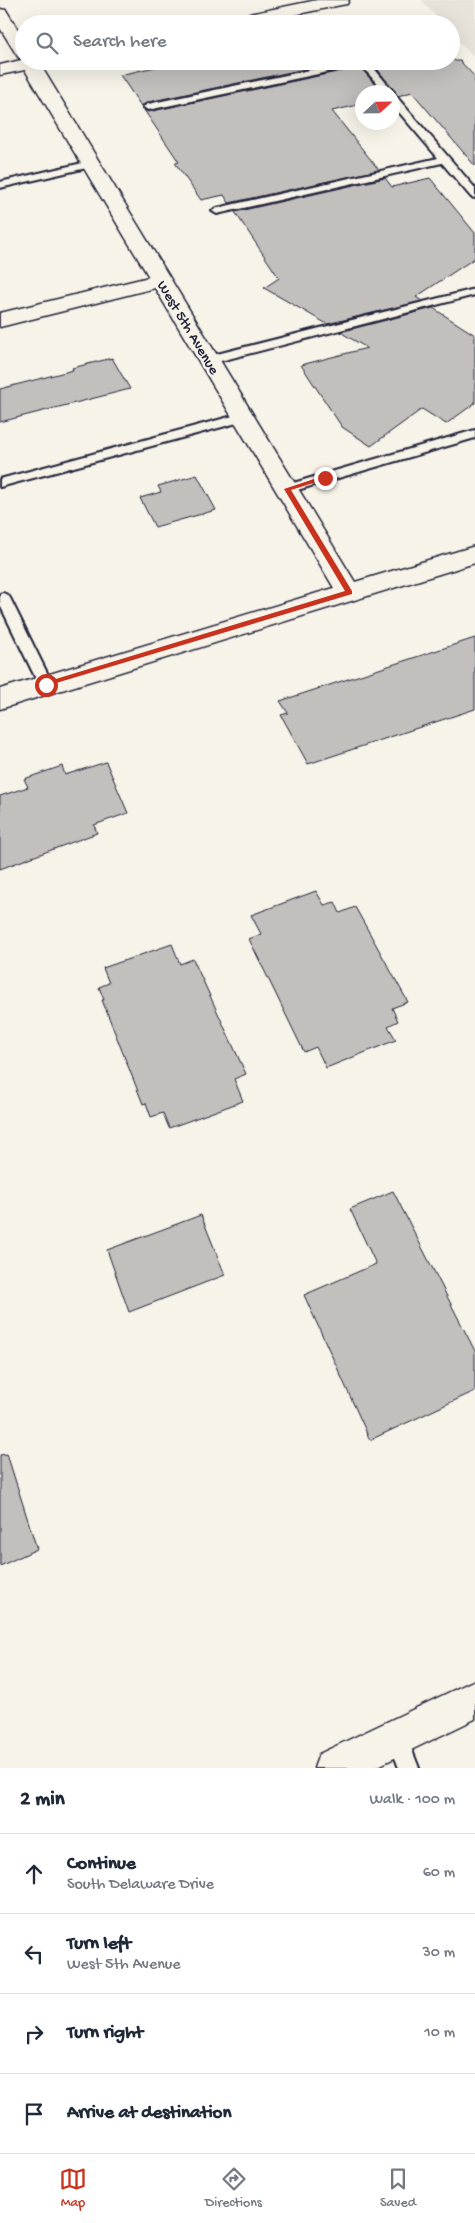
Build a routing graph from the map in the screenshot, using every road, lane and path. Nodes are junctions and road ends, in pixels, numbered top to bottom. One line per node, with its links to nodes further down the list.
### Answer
1 (341, 0): 3 (street)
2 (0, 14): 4 (street, West 5th Avenue)
3 (268, 15)
4 (15, 36)
5 (15, 65): 6 (street)
6 (0, 70)
7 (37, 70): 14 (street, West 5th Avenue)
8 (321, 70): 12 (lane)
9 (371, 70): 10 (lane)
10 (383, 85)
11 (400, 106): 13 (lane)
12 (148, 107)
13 (444, 158): 16 (lane); 17 (lane)
14 (91, 164): 15 (lane); 18 (street, West 5th Avenue)
15 (0, 185)
16 (475, 195)
17 (217, 211)
18 (160, 280): 20 (street); 21 (street, West 5th Avenue)
19 (475, 292): 21 (lane)
20 (0, 320)
21 (209, 360): 22 (street, West 5th Avenue)
22 (244, 417): 24 (lane); 25 (street, West 5th Avenue)
23 (475, 434): 25 (lane)
24 (0, 483)
25 (287, 489): 27 (street, West 5th Avenue)
26 (475, 554): 27 (street)
27 (349, 593): 29 (street)
28 (0, 599): 29 (lane)
29 (46, 685): 30 (street)
30 (0, 699)
31 (475, 1699): 32 (street)
32 (403, 1752): 33 (street)
33 (333, 1768)

